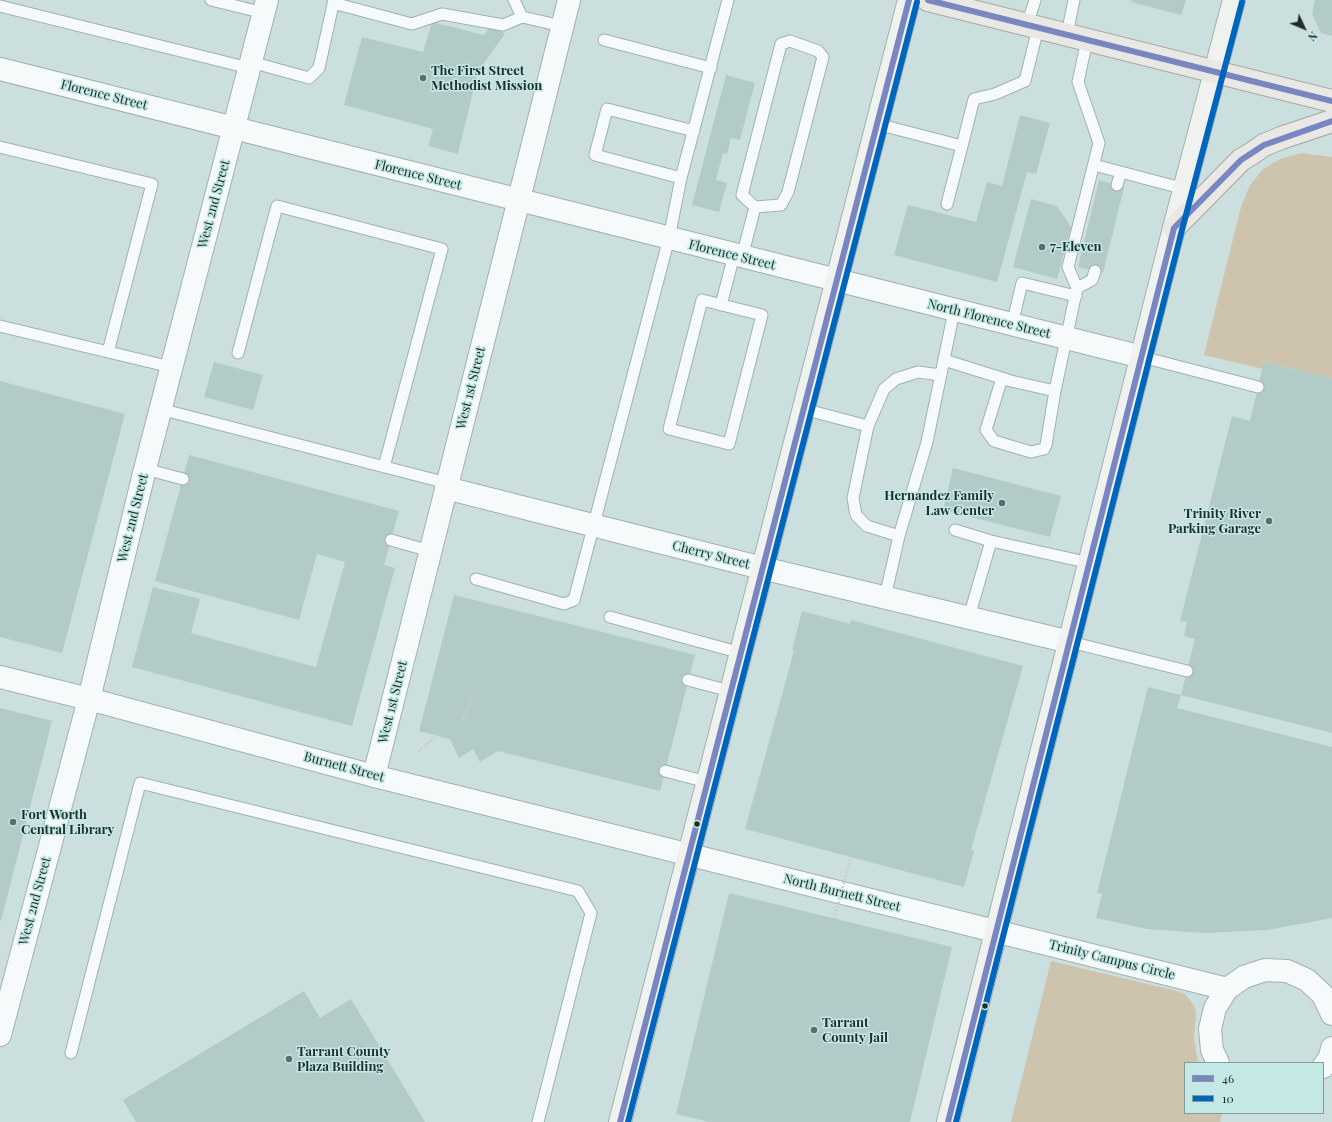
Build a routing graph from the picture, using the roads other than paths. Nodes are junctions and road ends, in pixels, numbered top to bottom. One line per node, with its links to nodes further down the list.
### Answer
1 (211, 0): 12 (lane)
2 (514, 0): 13 (lane)
3 (568, 0): 14 (street, West 1st Street)
4 (728, 0): 20 (lane)
5 (909, 0): 24 (main road)
6 (928, 0): 15 (main road)
7 (1035, 0): 15 (lane)
8 (1074, 0): 16 (lane)
9 (1234, 0): 18 (main road)
10 (334, 2): 13 (lane); 19 (lane)
11 (0, 6): 19 (lane)
12 (265, 6): 19 (street, West 2nd Street)
13 (522, 17): 14 (lane)
14 (562, 26): 34 (street, West 1st Street)
15 (1032, 26): 16 (main road); 28 (lane)
16 (1077, 37): 18 (main road); 29 (lane)
17 (604, 40): 20 (lane)
18 (1217, 63): 22 (main road); 33 (main road)
19 (250, 65): 25 (street, West 2nd Street)
20 (711, 68): 26 (lane)
21 (0, 69): 25 (street, Florence Street)
22 (1332, 102)
23 (1332, 121): 37 (main road)
24 (877, 124): 28 (lane); 41 (main road)
25 (234, 128): 34 (street, Florence Street); 52 (street, West 2nd Street)
26 (694, 131): 31 (lane); 31 (lane)
27 (0, 146): 48 (lane)
28 (962, 146): 35 (lane)
29 (1094, 164): 30 (lane); 42 (lane)
30 (1121, 172): 32 (lane); 33 (lane)
31 (681, 178): 38 (lane)
32 (1117, 185)
33 (1185, 189): 37 (main road)
34 (518, 200): 38 (street, Florence Street); 63 (street, West 1st Street)
35 (947, 204)
36 (755, 207): 36 (lane); 39 (lane)
37 (1174, 228): 50 (main road)
38 (669, 238): 39 (street, Florence Street); 64 (lane)
39 (738, 256): 41 (street, Florence Street); 43 (lane)
40 (1095, 271): 42 (lane)
41 (836, 281): 44 (street, North Florence Street); 57 (main road)
42 (1076, 292): 45 (lane); 47 (lane)
43 (721, 305): 43 (lane)
44 (954, 311): 45 (street, North Florence Street); 51 (lane)
45 (1012, 325): 47 (street, North Florence Street)
46 (0, 326): 48 (lane)
47 (1066, 339): 50 (street, North Florence Street); 56 (lane)
48 (108, 352): 52 (lane)
49 (238, 353): 60 (lane)
50 (1142, 357): 55 (lane); 70 (main road)
51 (944, 360): 53 (lane); 54 (lane)
52 (171, 366): 58 (street, West 2nd Street)
53 (941, 375): 59 (lane); 66 (lane)
54 (1002, 378): 56 (lane); 56 (lane)
55 (1258, 387)
56 (1055, 391)
57 (803, 408): 59 (lane); 71 (main road)
58 (160, 409): 60 (lane); 61 (street, West 2nd Street)
59 (868, 426): 66 (lane)
60 (384, 467): 63 (lane)
61 (145, 469): 62 (lane); 82 (street, West 2nd Street)
62 (183, 479)
63 (447, 486): 64 (street, Cherry Street); 69 (street, West 1st Street)
64 (595, 525): 71 (street, Cherry Street); 72 (lane)
65 (955, 530): 68 (lane)
66 (899, 536): 73 (lane)
67 (391, 540): 69 (lane)
68 (991, 541): 70 (lane); 75 (lane)
69 (430, 551): 84 (street, West 1st Street)
70 (1090, 563): 76 (main road)
71 (762, 568): 73 (street, Cherry Street); 77 (main road)
72 (476, 579)
73 (885, 597): 75 (street, Cherry Street)
74 (610, 617): 77 (lane)
75 (969, 617): 76 (street, Cherry Street)
76 (1070, 642): 78 (lane); 87 (main road)
77 (741, 653): 81 (main road)
78 (1187, 671)
79 (0, 676): 82 (street, Burnett Street)
80 (688, 680): 81 (lane)
81 (730, 691): 85 (main road)
82 (89, 699): 84 (street, Burnett Street); 90 (street, West 2nd Street)
83 (665, 770): 85 (lane)
84 (374, 776): 86 (street, Burnett Street)
85 (707, 782): 86 (main road)
86 (689, 854): 87 (street, North Burnett Street); 96 (main road)
87 (996, 932): 88 (street, Trinity Campus Circle); 97 (main road)
88 (1227, 989): 89 (street); 93 (street)
89 (1332, 1014)
90 (0, 1035)
91 (1332, 1048): 94 (street)
92 (71, 1052): 95 (lane)
93 (1218, 1062)
94 (1324, 1066)
95 (538, 1122)
96 (620, 1122)
97 (948, 1122)

